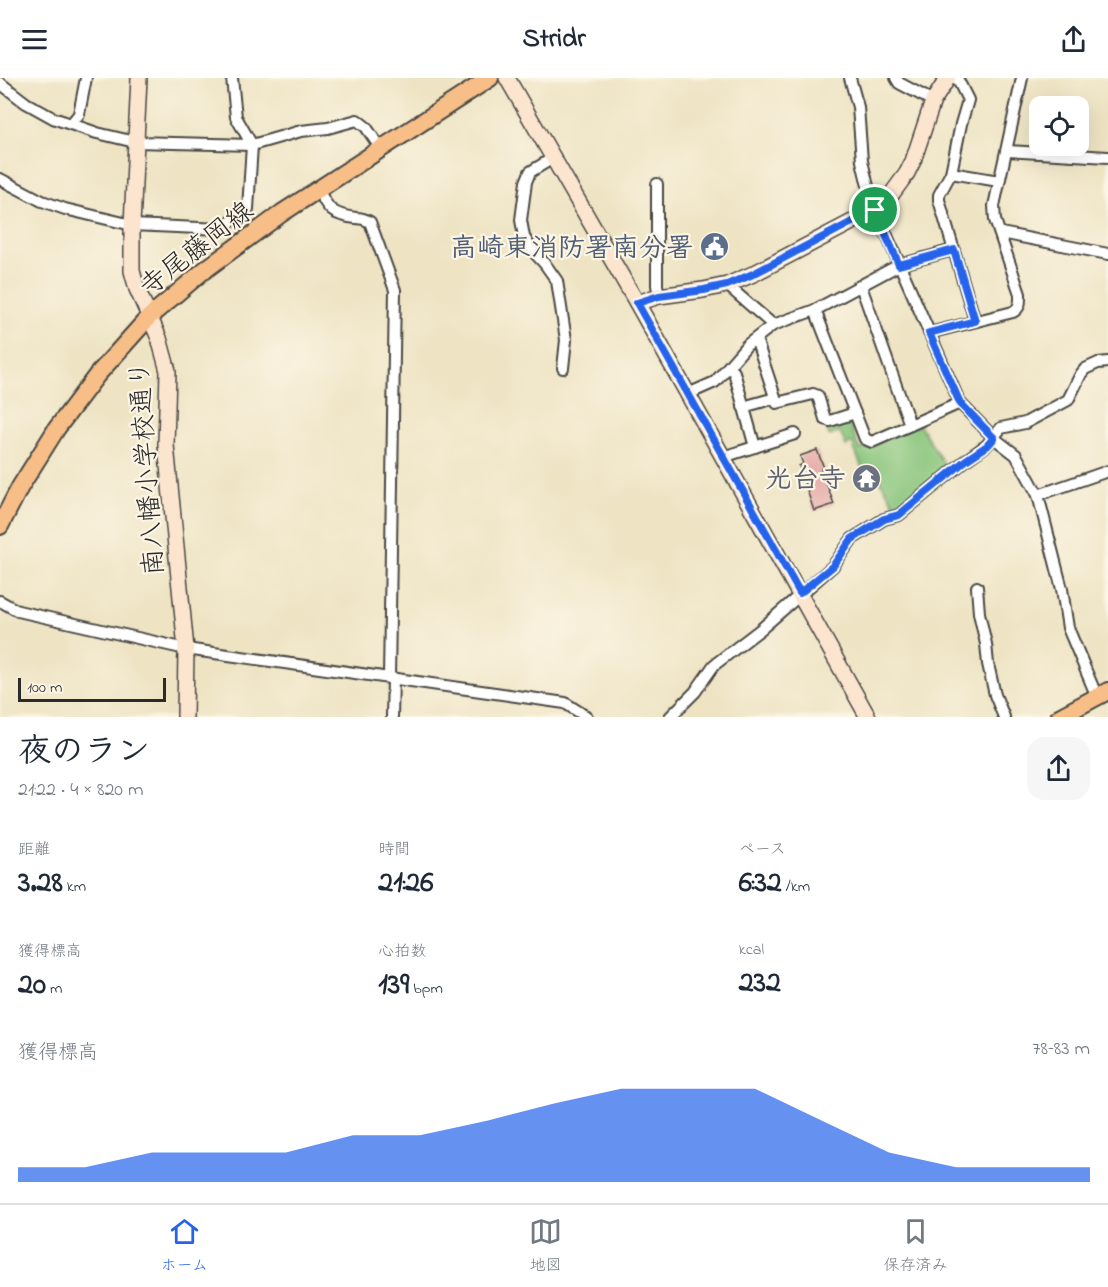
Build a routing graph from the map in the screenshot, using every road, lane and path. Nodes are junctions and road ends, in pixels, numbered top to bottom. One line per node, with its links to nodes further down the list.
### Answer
1 (86, 78): 13 (street)
2 (139, 78): 14 (street, 南八幡小学校通り)
3 (231, 78): 15 (street)
4 (490, 78): 16 (main road, 寺尾藤岡線)
5 (507, 78): 18 (street)
6 (850, 78): 25 (street)
7 (896, 78): 12 (street)
8 (948, 78): 12 (street)
9 (957, 78): 20 (street)
10 (1022, 78): 17 (street)
11 (0, 83): 13 (street)
12 (933, 100): 25 (street)
13 (71, 124): 14 (street)
14 (135, 142): 15 (street); 26 (street, 南八幡小学校通り)
15 (252, 145): 16 (street); 26 (street)
16 (381, 149): 24 (main road, 寺尾藤岡線)
17 (1007, 151): 19 (street); 22 (street)
18 (554, 158): 34 (street); 42 (street)
19 (1108, 158)
20 (951, 173): 22 (street); 28 (street)
21 (0, 179): 26 (street)
22 (999, 181): 27 (street)
23 (657, 184): 33 (street)
24 (318, 189): 36 (main road, 寺尾藤岡線); 61 (street)
25 (875, 210): 30 (street); 31 (street)
26 (132, 225): 36 (street, 南八幡小学校通り)
27 (1000, 233): 29 (street); 37 (street)
28 (954, 250): 30 (street); 37 (street)
29 (1108, 254)
30 (899, 265): 32 (street); 39 (street)
31 (727, 285): 33 (street); 38 (street)
32 (861, 286): 35 (street); 49 (street)
33 (659, 296): 34 (street)
34 (637, 303): 44 (street)
35 (815, 310): 38 (street); 48 (street)
36 (149, 317): 56 (main road, 寺尾藤岡線); 60 (street, 南八幡小学校通り)
37 (975, 321): 39 (street)
38 (773, 326): 40 (street)
39 (929, 333): 46 (street)
40 (756, 339): 43 (street); 45 (street)
41 (1108, 362): 51 (street)
42 (563, 368)
43 (729, 368): 44 (street); 47 (street)
44 (688, 394): 53 (street)
45 (775, 398): 47 (street); 48 (street)
46 (960, 403): 49 (street); 51 (street)
47 (743, 407): 52 (street)
48 (855, 413): 49 (street)
49 (910, 425)
50 (795, 434): 52 (street)
51 (994, 438): 55 (street); 58 (street)
52 (755, 447): 53 (street)
53 (723, 457): 58 (street)
54 (1108, 471): 55 (street)
55 (1038, 495): 62 (street)
56 (0, 526)
57 (977, 587): 69 (street)
58 (800, 593): 67 (street); 68 (street)
59 (0, 601): 60 (street)
60 (186, 649): 61 (street); 64 (street, 南八幡小学校通り)
61 (391, 679): 65 (street); 66 (street)
62 (1102, 694): 63 (main road)
63 (1063, 716)
64 (185, 717)
65 (392, 717)
66 (587, 717)
67 (670, 717)
68 (868, 717)
69 (1004, 717)

